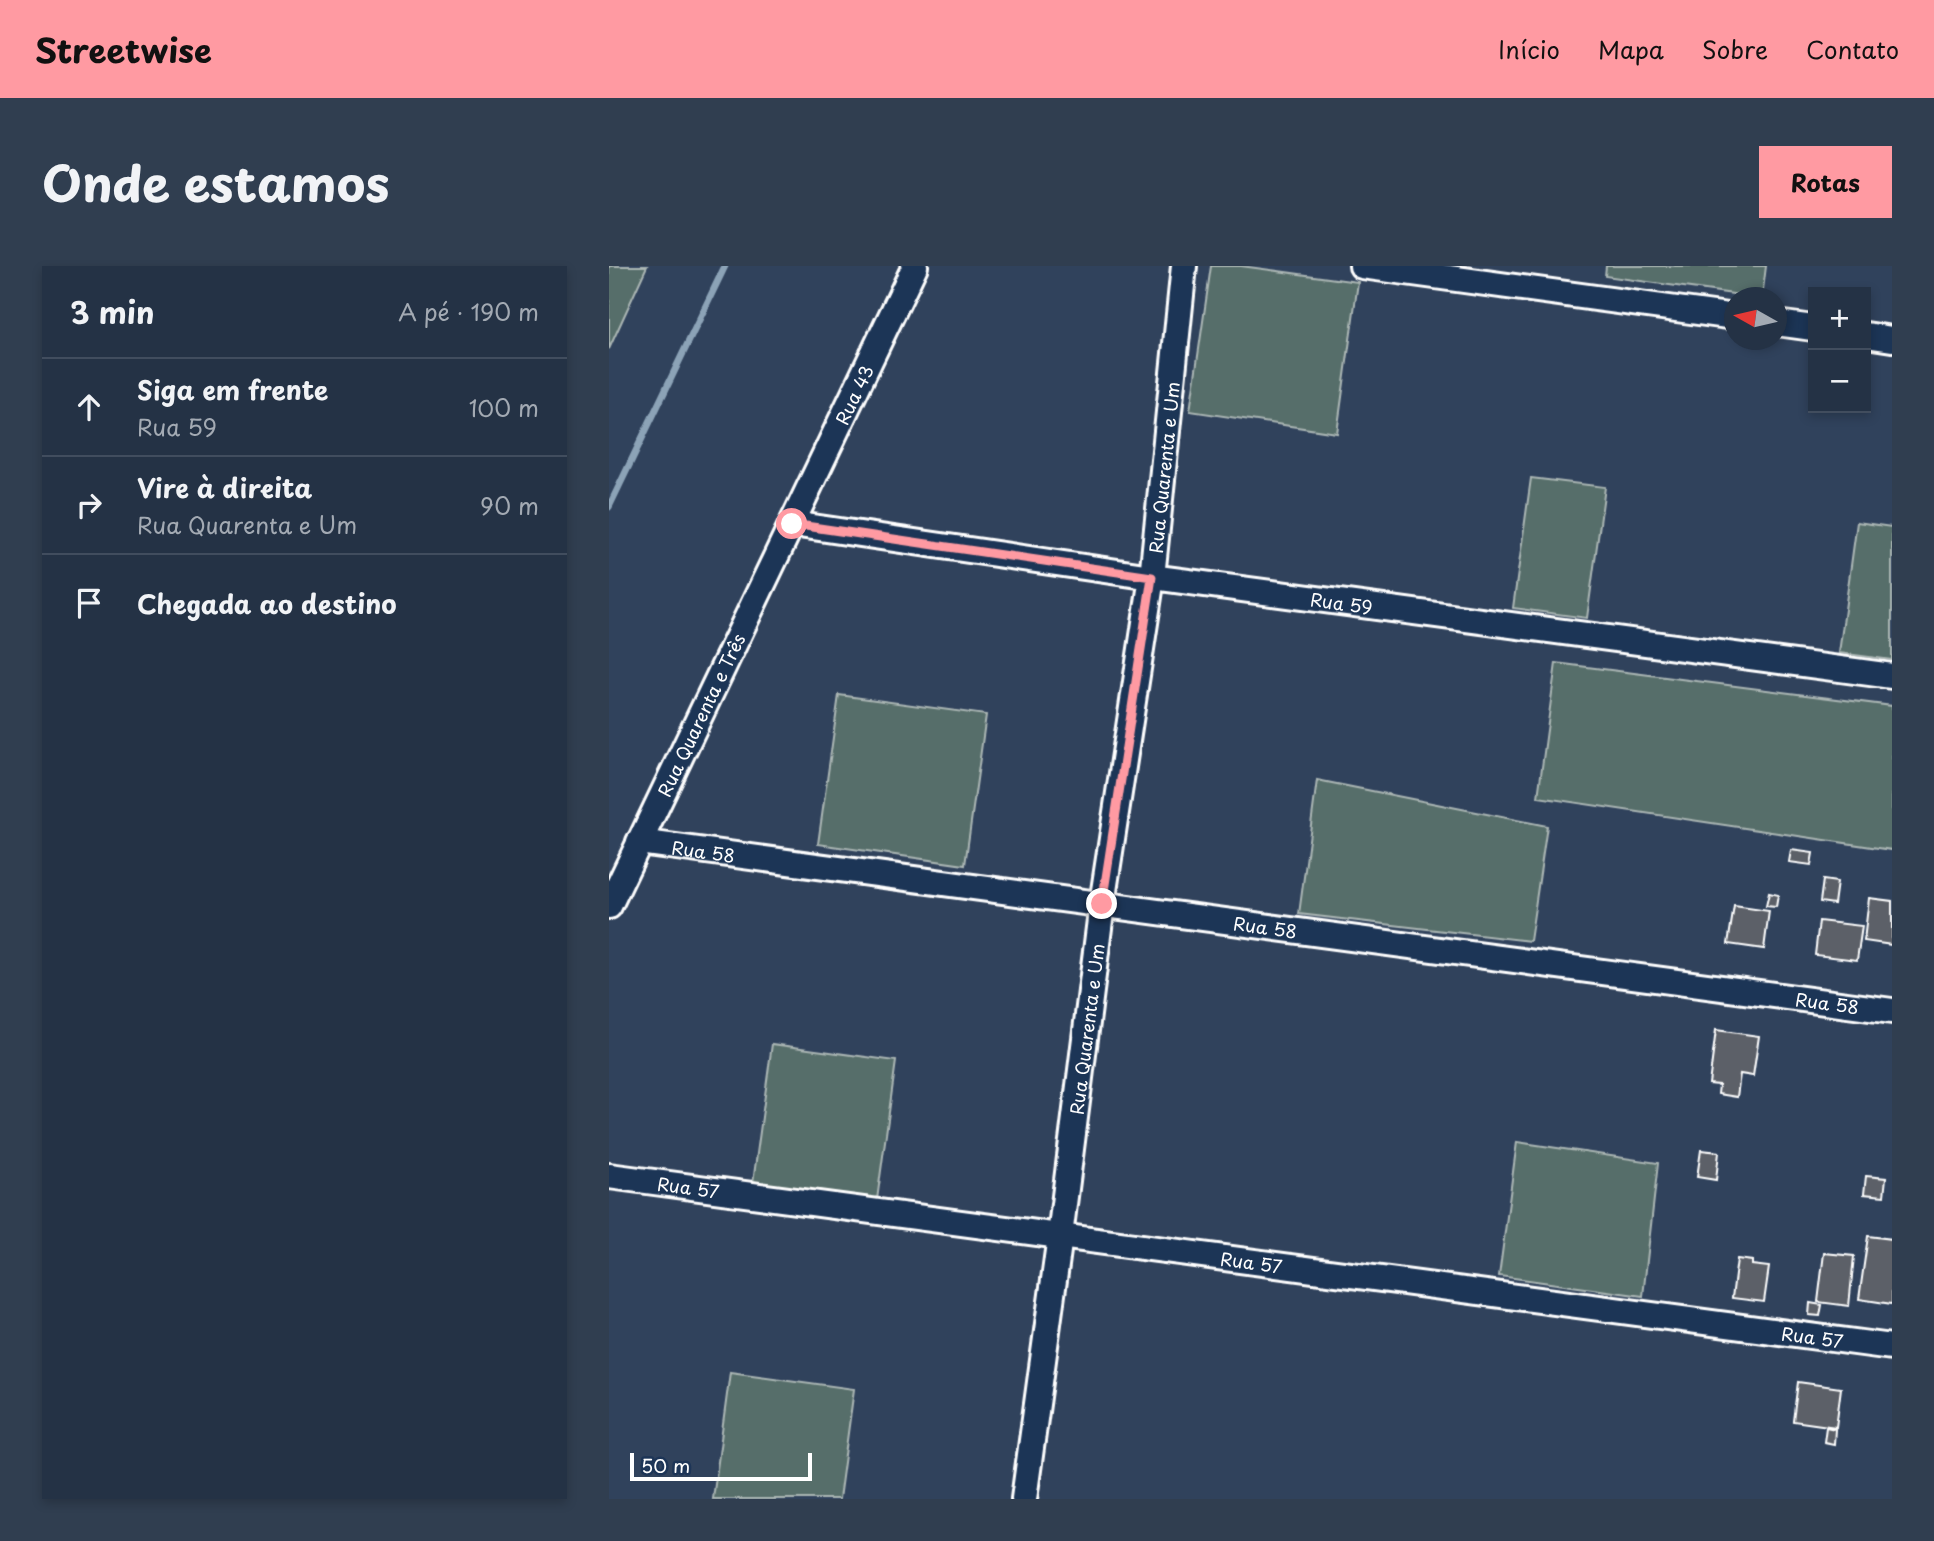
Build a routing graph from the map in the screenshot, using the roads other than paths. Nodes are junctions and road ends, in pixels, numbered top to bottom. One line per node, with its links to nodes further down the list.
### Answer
1 (915, 266): 9 (street, Rua 43)
2 (1184, 266): 10 (street, Rua Quarenta e Um)
3 (1362, 266): 4 (street)
4 (1724, 316)
5 (1787, 324): 6 (street)
6 (1808, 327)
7 (1871, 336): 8 (street)
8 (1892, 339)
9 (792, 524): 10 (street, Rua 59); 12 (street, Rua Quarenta e Três)
10 (1152, 577): 11 (street, Rua 59); 13 (street, Rua Quarenta e Um)
11 (1892, 677)
12 (639, 842): 13 (street, Rua 58); 14 (street, Rua Quarenta e Três)
13 (1102, 904): 15 (street, Rua 58); 17 (street, Rua Quarenta e Um)
14 (609, 906)
15 (1892, 1011)
16 (609, 1176): 17 (street, Rua 57)
17 (1060, 1236): 18 (street, Rua 57); 19 (street, Rua Quarenta e Um)
18 (1892, 1348)
19 (1024, 1499)

